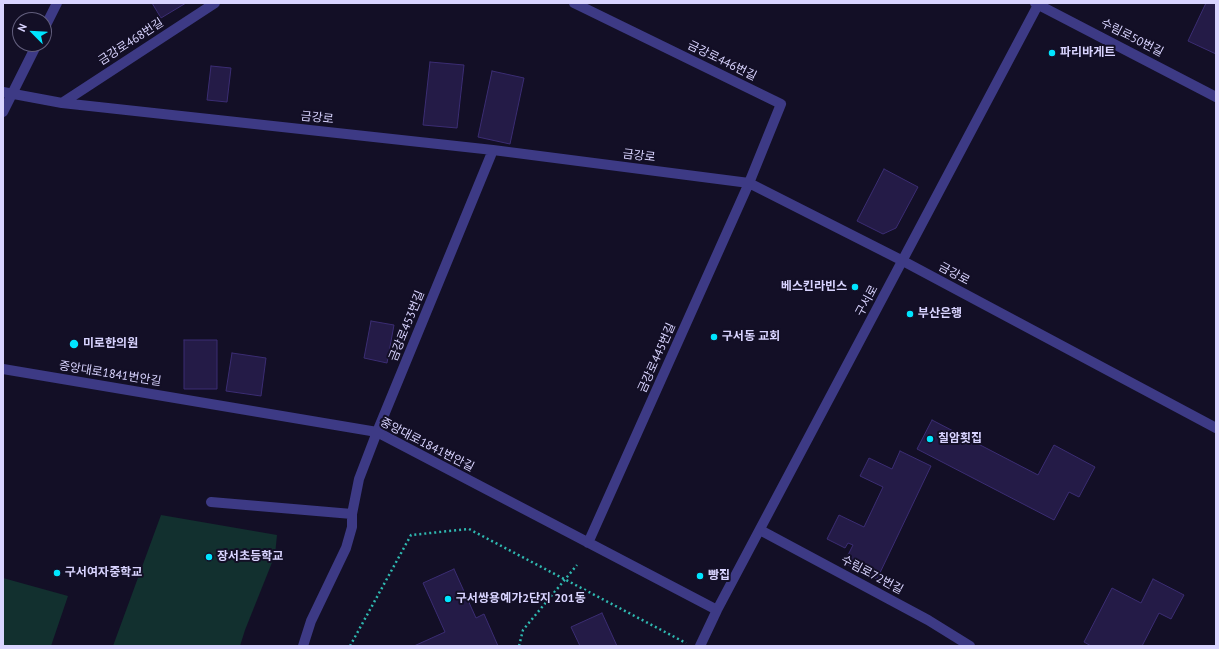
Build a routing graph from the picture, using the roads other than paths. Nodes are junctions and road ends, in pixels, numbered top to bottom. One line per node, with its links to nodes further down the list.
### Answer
1 (57, 3): 5 (street)
2 (214, 3): 9 (street, 금강로468번길)
3 (574, 3): 12 (street, 금강로446번길)
4 (1038, 4): 8 (street, 수림로50번길); 13 (street, 구서로)
5 (52, 13)
6 (32, 52): 7 (street)
7 (8, 93): 9 (street, 금강로); 10 (street)
8 (1216, 97)
9 (62, 103): 11 (street, 금강로)
10 (3, 112)
11 (493, 150): 12 (street, 금강로); 16 (street, 금강로453번길)
12 (749, 183): 13 (street, 금강로); 20 (street, 금강로445번길)
13 (903, 261): 15 (street, 금강로); 19 (street, 구서로)
14 (3, 369): 16 (street, 중앙대로1841번안길)
15 (1216, 428)
16 (377, 432): 18 (street, 금강로453번길); 20 (street, 중앙대로1841번안길)
17 (211, 502): 18 (street)
18 (352, 514): 22 (street, 금강로453번길)
19 (760, 530): 21 (street, 구서로); 24 (street, 수림로72번길)
20 (588, 542): 21 (street, 중앙대로1841번안길)
21 (717, 610): 23 (street, 구서로)
22 (303, 646)
23 (700, 646)
24 (970, 646)

